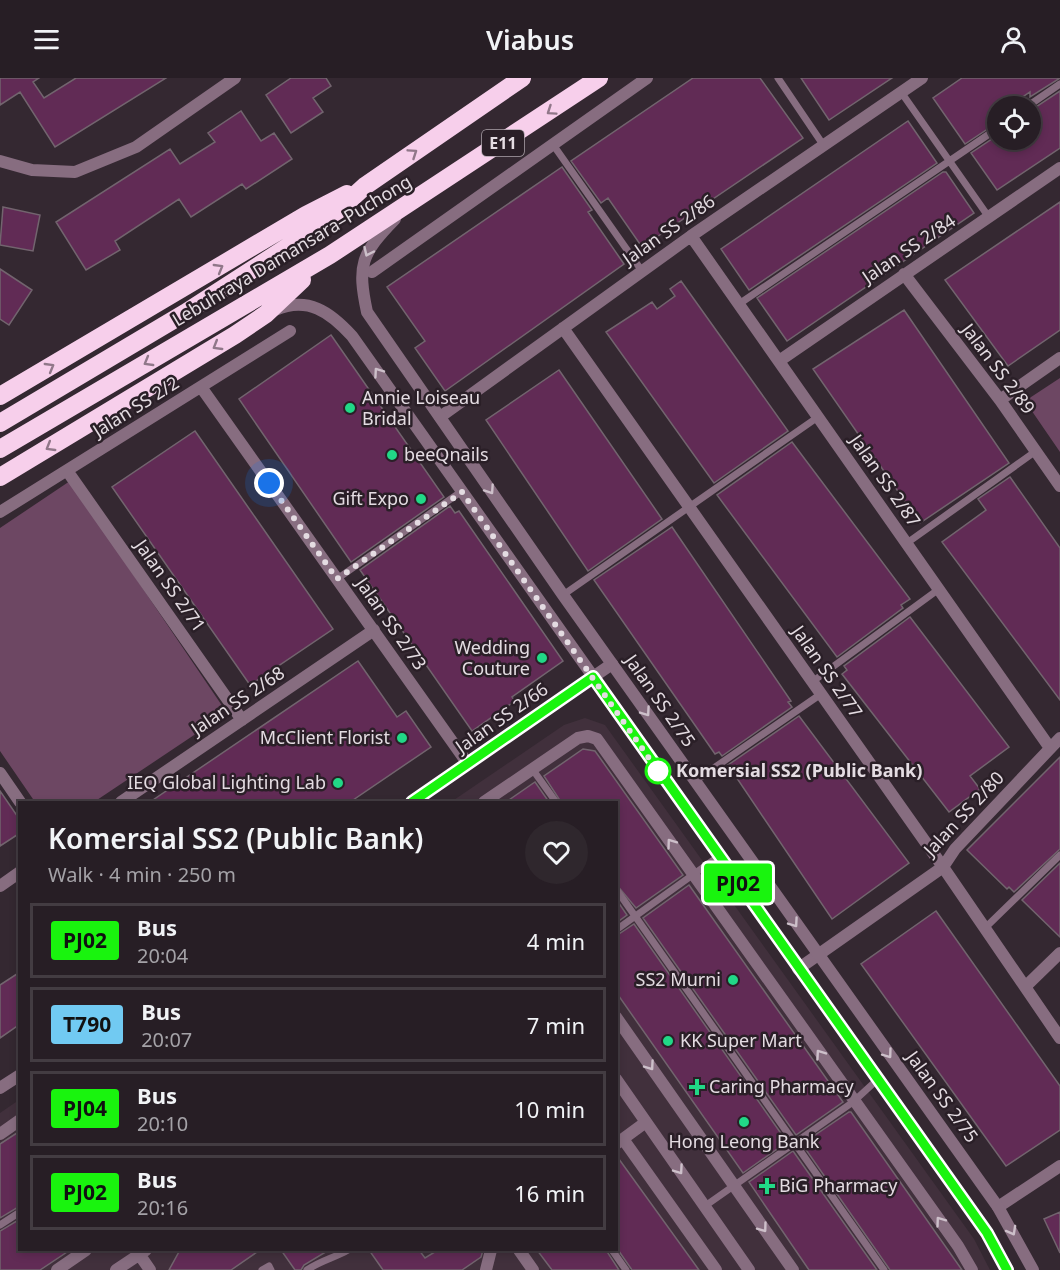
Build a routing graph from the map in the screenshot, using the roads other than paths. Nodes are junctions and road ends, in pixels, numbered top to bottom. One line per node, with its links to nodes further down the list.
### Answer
1 (235, 78): 13 (street)
2 (522, 78): 16 (highway, Lebuhraya Damansara–Puchong / E11, one-way to 2)
3 (599, 78): 17 (highway, Lebuhraya Damansara–Puchong / E11, one-way to 17)
4 (647, 78): 11 (street)
5 (778, 78): 12 (lane)
6 (922, 78): 8 (street, Jalan SS 2/86)
7 (1060, 84): 9 (lane)
8 (901, 92): 12 (street, Jalan SS 2/86); 14 (lane)
9 (1041, 97)
10 (987, 136): 14 (lane)
11 (554, 146): 21 (lane); 22 (street)
12 (824, 146): 19 (street, Jalan SS 2/86)
13 (0, 161)
14 (950, 162): 18 (lane); 24 (lane)
15 (1060, 168): 18 (street, Jalan SS 2/84)
16 (365, 186): 31 (highway, one-way to 16); 35 (highway, Lebuhraya Damansara–Puchong / E11)
17 (406, 207): 20 (highway, Lebuhraya Damansara–Puchong / E11); 33 (street, Jalan SS 2/75, one-way to 33)
18 (988, 216): 23 (street, Jalan SS 2/84)
19 (691, 236): 21 (street, Jalan SS 2/86); 24 (street, Jalan SS 2/87)
20 (330, 255): 25 (highway); 36 (highway, Lebuhraya Damansara–Puchong / E11, one-way to 36)
21 (642, 271): 26 (street, Jalan SS 2/86)
22 (372, 272)
23 (904, 274): 29 (street, Jalan SS 2/84); 32 (street, Jalan SS 2/89)
24 (739, 304): 29 (street, Jalan SS 2/87)
25 (266, 314): 39 (highway, one-way to 39); 41 (street, one-way to 25)
26 (563, 328): 33 (street, Jalan SS 2/86); 42 (street, Jalan SS 2/77)
27 (290, 331): 30 (street, Jalan SS 2/2)
28 (1060, 358): 32 (street)
29 (778, 361): 34 (street, Jalan SS 2/87)
30 (201, 387): 38 (street, Jalan SS 2/2); 45 (street, Jalan SS 2/73)
31 (0, 396)
32 (1000, 400): 37 (street, Jalan SS 2/89)
33 (440, 417): 47 (street, Jalan SS 2/75, one-way to 47)
34 (818, 417): 42 (lane); 44 (street, Jalan SS 2/87)
35 (0, 423)
36 (0, 449)
37 (1035, 451): 40 (street, Jalan SS 2/89); 44 (lane)
38 (68, 472): 43 (street, Jalan SS 2/2); 53 (street, Jalan SS 2/71)
39 (0, 477)
40 (1060, 486)
41 (462, 492): 45 (lane); 50 (street)
42 (689, 507): 47 (lane); 51 (street, Jalan SS 2/77)
43 (0, 512)
44 (907, 543): 46 (street, Jalan SS 2/87)
45 (337, 579): 48 (street, Jalan SS 2/73)
46 (939, 590): 51 (lane); 55 (street, Jalan SS 2/87)
47 (563, 595): 49 (street, Jalan SS 2/75)
48 (374, 630): 53 (street, Jalan SS 2/68); 56 (street, Jalan SS 2/73)
49 (612, 664): 50 (street, Jalan SS 2/66); 59 (street, Jalan SS 2/75, one-way to 59)
50 (593, 677): 56 (street, Jalan SS 2/66); 66 (street)
51 (812, 682): 52 (street, Jalan SS 2/77)
52 (820, 694): 59 (lane); 67 (street, Jalan SS 2/77)
53 (242, 720): 61 (street, Jalan SS 2/68)
54 (1060, 738): 55 (street, Jalan SS 2/80)
55 (1050, 748): 67 (street, Jalan SS 2/80)
56 (468, 764): 62 (street, Jalan SS 2/66)
57 (533, 770): 63 (street); 64 (lane); 69 (street, one-way to 57)
58 (0, 773): 60 (street)
59 (695, 781): 76 (street, Jalan SS 2/75, one-way to 76)
60 (19, 801)
61 (125, 801)
62 (419, 801)
63 (486, 801)
64 (555, 801)
65 (1060, 855): 74 (lane)
66 (719, 856): 69 (lane); 77 (street)
67 (943, 867): 74 (street, Jalan SS 2/77); 76 (street, Jalan SS 2/80)
68 (18, 873): 70 (street)
69 (694, 875): 72 (lane); 85 (street, one-way to 69)
70 (0, 886)
71 (618, 892): 72 (lane)
72 (636, 916): 73 (lane); 90 (lane)
73 (618, 929)
74 (984, 929): 78 (street, Jalan SS 2/77)
75 (1060, 953): 78 (street)
76 (817, 955): 77 (street, Jalan SS 2/80); 94 (street, Jalan SS 2/75, one-way to 94)
77 (798, 969): 82 (street)
78 (1025, 987): 80 (street, Jalan SS 2/77)
79 (618, 1020): 92 (street, one-way to 92)
80 (1060, 1038)
81 (18, 1076): 84 (street)
82 (877, 1080): 85 (lane); 117 (street)
83 (618, 1082): 87 (street)
84 (0, 1089)
85 (853, 1102): 90 (lane); 116 (street, one-way to 85)
86 (18, 1121): 88 (street)
87 (646, 1122): 89 (street); 93 (street, one-way to 93)
88 (0, 1134)
89 (620, 1142): 112 (street)
90 (796, 1144): 92 (lane); 115 (lane)
91 (1060, 1166): 94 (street)
92 (733, 1187): 93 (lane); 114 (street, one-way to 114)
93 (705, 1206): 113 (street)
94 (998, 1207): 118 (street, Jalan SS 2/75, one-way to 118)
95 (18, 1213): 96 (lane)
96 (0, 1225)
97 (85, 1251): 103 (street)
98 (346, 1251): 108 (lane)
99 (491, 1251): 109 (street)
100 (520, 1251): 110 (street)
101 (613, 1251): 111 (lane)
102 (143, 1252): 104 (street); 105 (street)
103 (57, 1270)
104 (116, 1270)
105 (150, 1270)
106 (262, 1270): 107 (lane)
107 (272, 1270)
108 (307, 1270)
109 (486, 1270)
110 (533, 1270)
111 (626, 1270)
112 (716, 1270)
113 (749, 1270)
114 (793, 1270)
115 (884, 1270)
116 (972, 1270)
117 (1008, 1270)
118 (1033, 1270)

